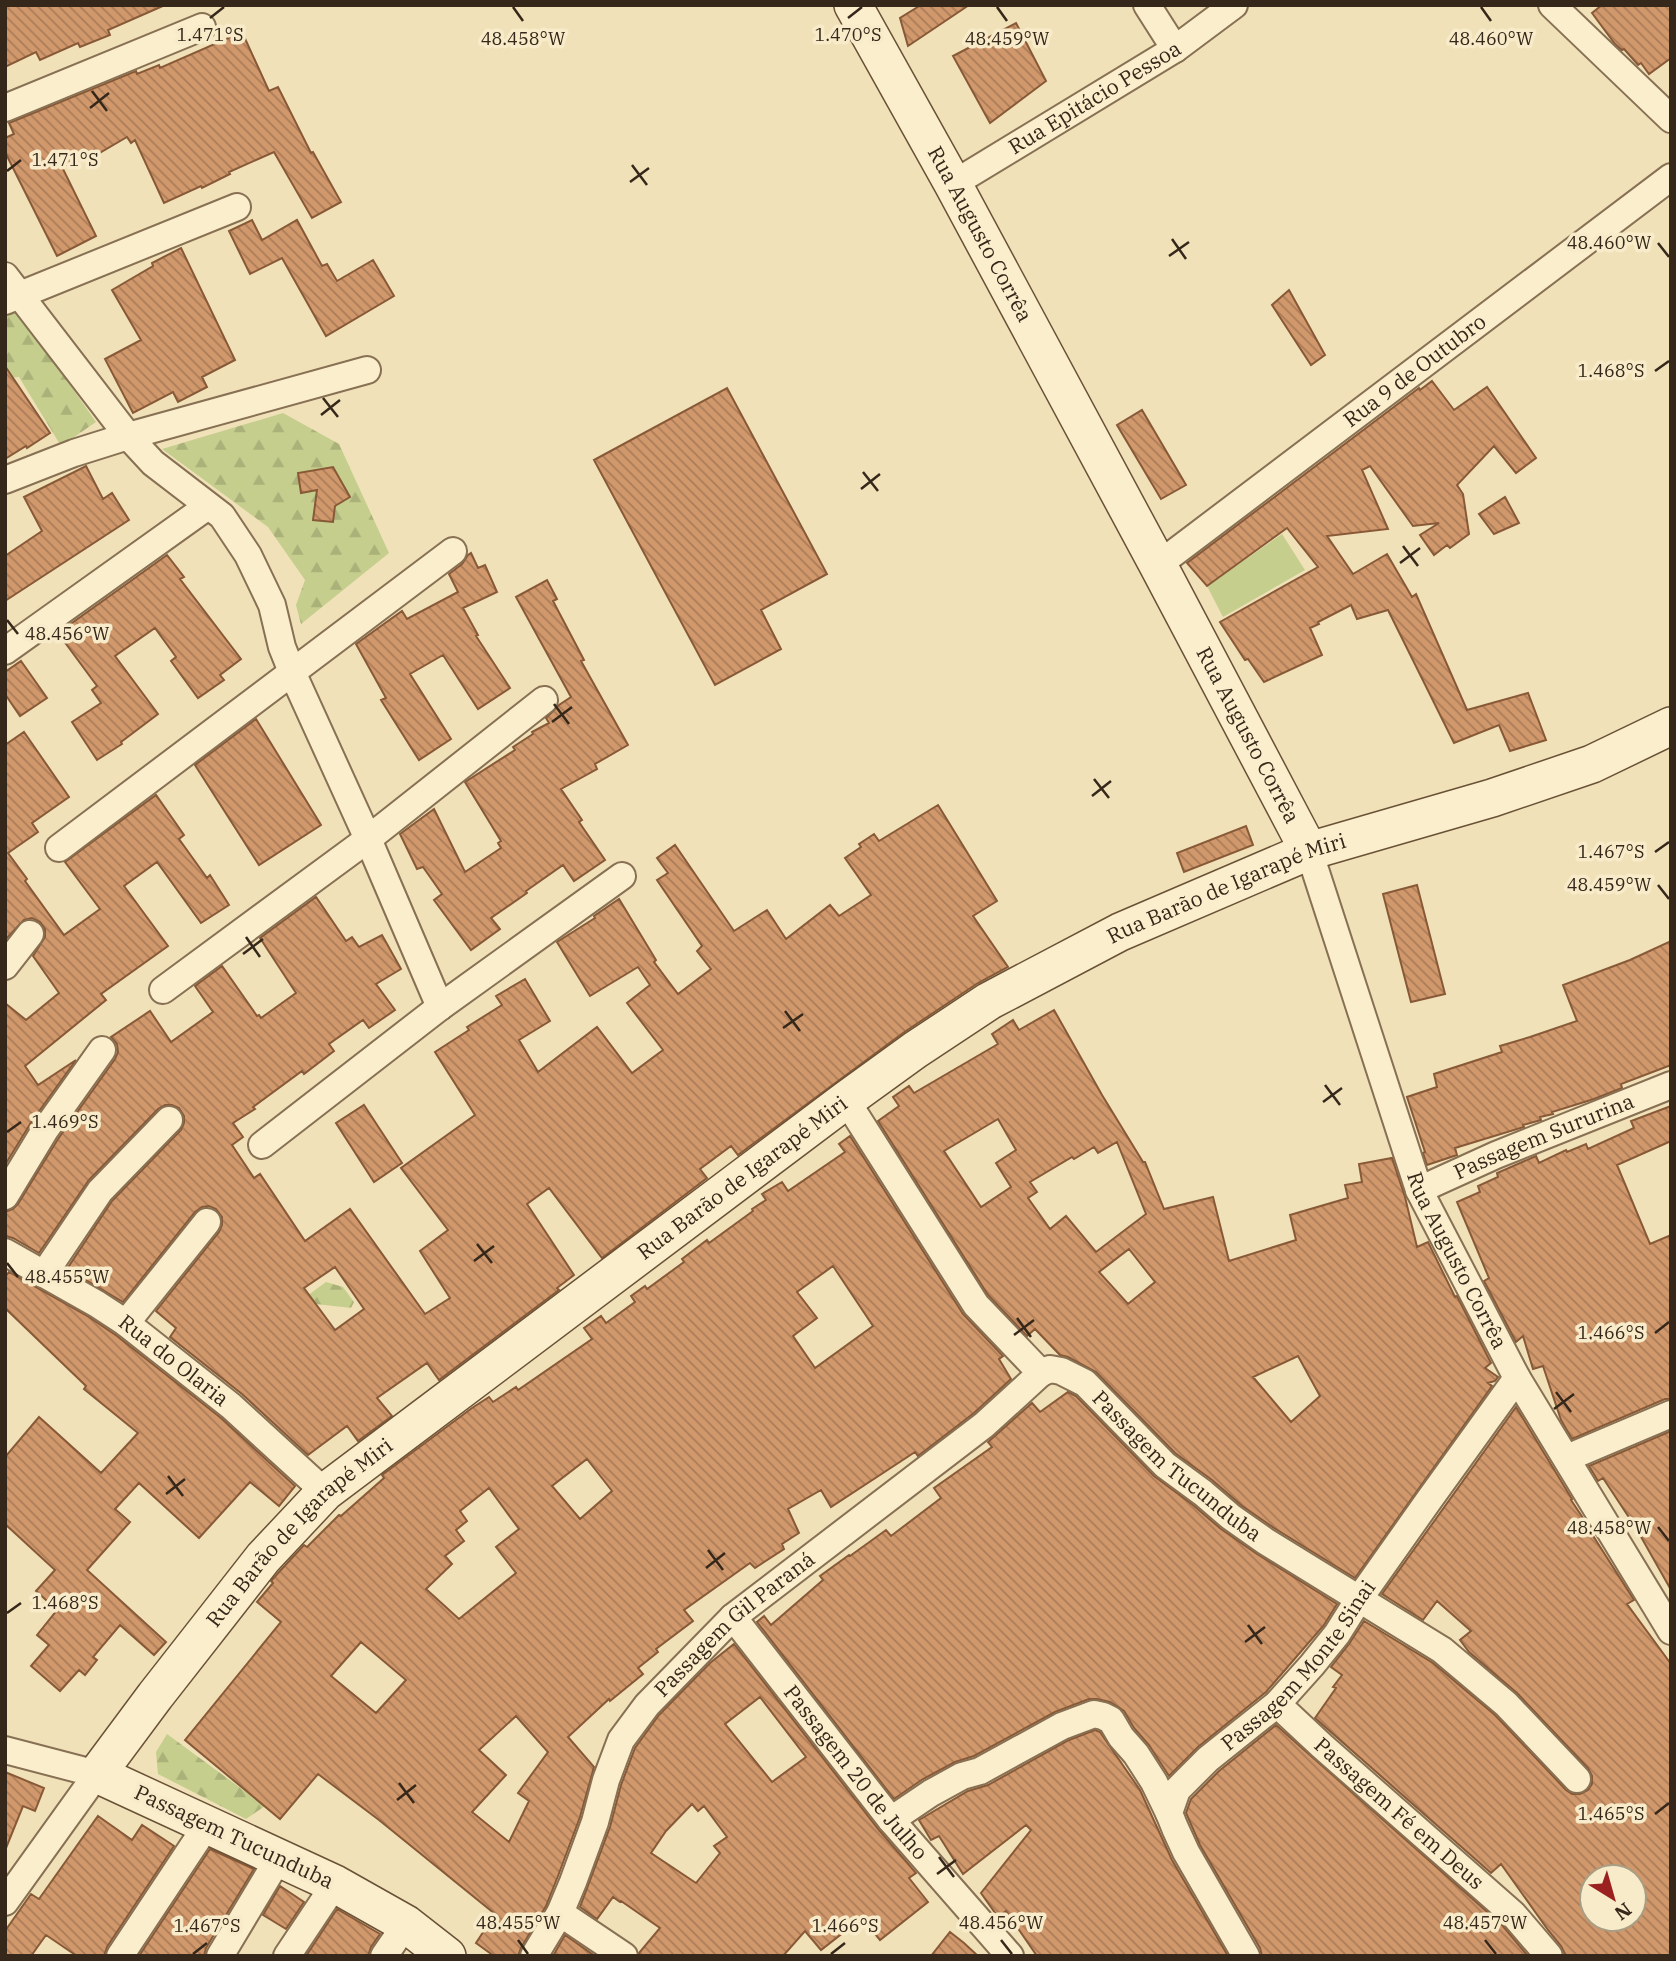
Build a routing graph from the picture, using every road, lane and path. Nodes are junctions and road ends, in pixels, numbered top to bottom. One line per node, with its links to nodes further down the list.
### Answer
1 (853, 5): 10 (street, Rua Augusto Corrêa)
2 (1147, 5): 6 (street)
3 (1234, 5): 6 (street, Rua Epitácio Pessoa)
4 (1552, 5): 8 (street)
5 (202, 27): 7 (street)
6 (1175, 49): 10 (street, Rua Epitácio Pessoa)
7 (5, 108)
8 (1671, 118)
9 (1671, 177): 18 (street, Rua 9 de Outubro)
10 (953, 184): 18 (street, Rua Augusto Corrêa)
11 (237, 207): 12 (street)
12 (10, 291): 14 (street)
13 (366, 370): 14 (street)
14 (128, 436): 15 (street); 16 (street)
15 (5, 480)
16 (208, 506): 19 (street); 20 (street)
17 (453, 551): 20 (street)
18 (1158, 565): 25 (street, Rua Augusto Corrêa)
19 (5, 651)
20 (292, 672): 23 (street); 24 (street)
21 (544, 700): 23 (street)
22 (1671, 726): 25 (street, Rua Barão de Igarapé Miri)
23 (368, 839): 29 (street); 30 (street)
24 (59, 848)
25 (1308, 851): 33 (street, Rua Barão de Igarapé Miri); 36 (street, Rua Augusto Corrêa)
26 (622, 876): 30 (street)
27 (30, 934): 28 (street)
28 (5, 966)
29 (163, 990)
30 (440, 1007): 35 (street)
31 (102, 1050): 37 (street)
32 (1671, 1085): 36 (street, Passagem Sururina)
33 (846, 1100): 42 (street); 46 (street, Rua Barão de Igarapé Miri)
34 (169, 1119): 40 (street)
35 (262, 1145)
36 (1419, 1190): 43 (street, Rua Augusto Corrêa)
37 (5, 1196)
38 (207, 1222): 41 (street)
39 (5, 1252): 40 (street, Rua do Olaria)
40 (44, 1274): 41 (street, Rua do Olaria)
41 (126, 1323): 46 (street, Rua do Olaria)
42 (1041, 1373): 47 (street, Passagem Tucunduba); 48 (street, Passagem Gil Paraná)
43 (1517, 1378): 45 (street, Rua Augusto Corrêa); 47 (street, Passagem Monte Sinai)
44 (1671, 1413): 45 (street)
45 (1567, 1458): 49 (street, Rua Augusto Corrêa)
46 (325, 1492): 52 (street, Rua Barão de Igarapé Miri)
47 (1359, 1599): 50 (street, Passagem Monte Sinai); 53 (street, Passagem Tucunduba)
48 (733, 1617): 55 (street, Passagem 20 de Julho); 60 (street, Passagem Gil Paraná)
49 (1671, 1631)
50 (1277, 1704): 54 (street, Passagem Monte Sinai); 71 (street, Passagem Fé em Deus)
51 (5, 1750): 52 (street, Passagem Tucunduba)
52 (97, 1774): 56 (street, Passagem Tucunduba); 59 (street, Rua Barão de Igarapé Miri)
53 (1577, 1779)
54 (1169, 1813): 55 (street); 70 (street)
55 (891, 1820): 69 (street, Passagem 20 de Julho)
56 (207, 1825): 57 (street, Passagem Tucunduba); 62 (street)
57 (277, 1857): 58 (street, Passagem Tucunduba); 63 (street)
58 (335, 1884): 61 (street, Passagem Tucunduba); 64 (street)
59 (5, 1902)
60 (560, 1913): 67 (street, Passagem Gil Paraná); 68 (street)
61 (406, 1924): 65 (street); 66 (street, Passagem Tucunduba)
62 (120, 1956)
63 (220, 1956)
64 (287, 1956)
65 (384, 1956)
66 (447, 1956)
67 (534, 1956)
68 (624, 1956)
69 (1010, 1956)
70 (1246, 1956)
71 (1549, 1956)

